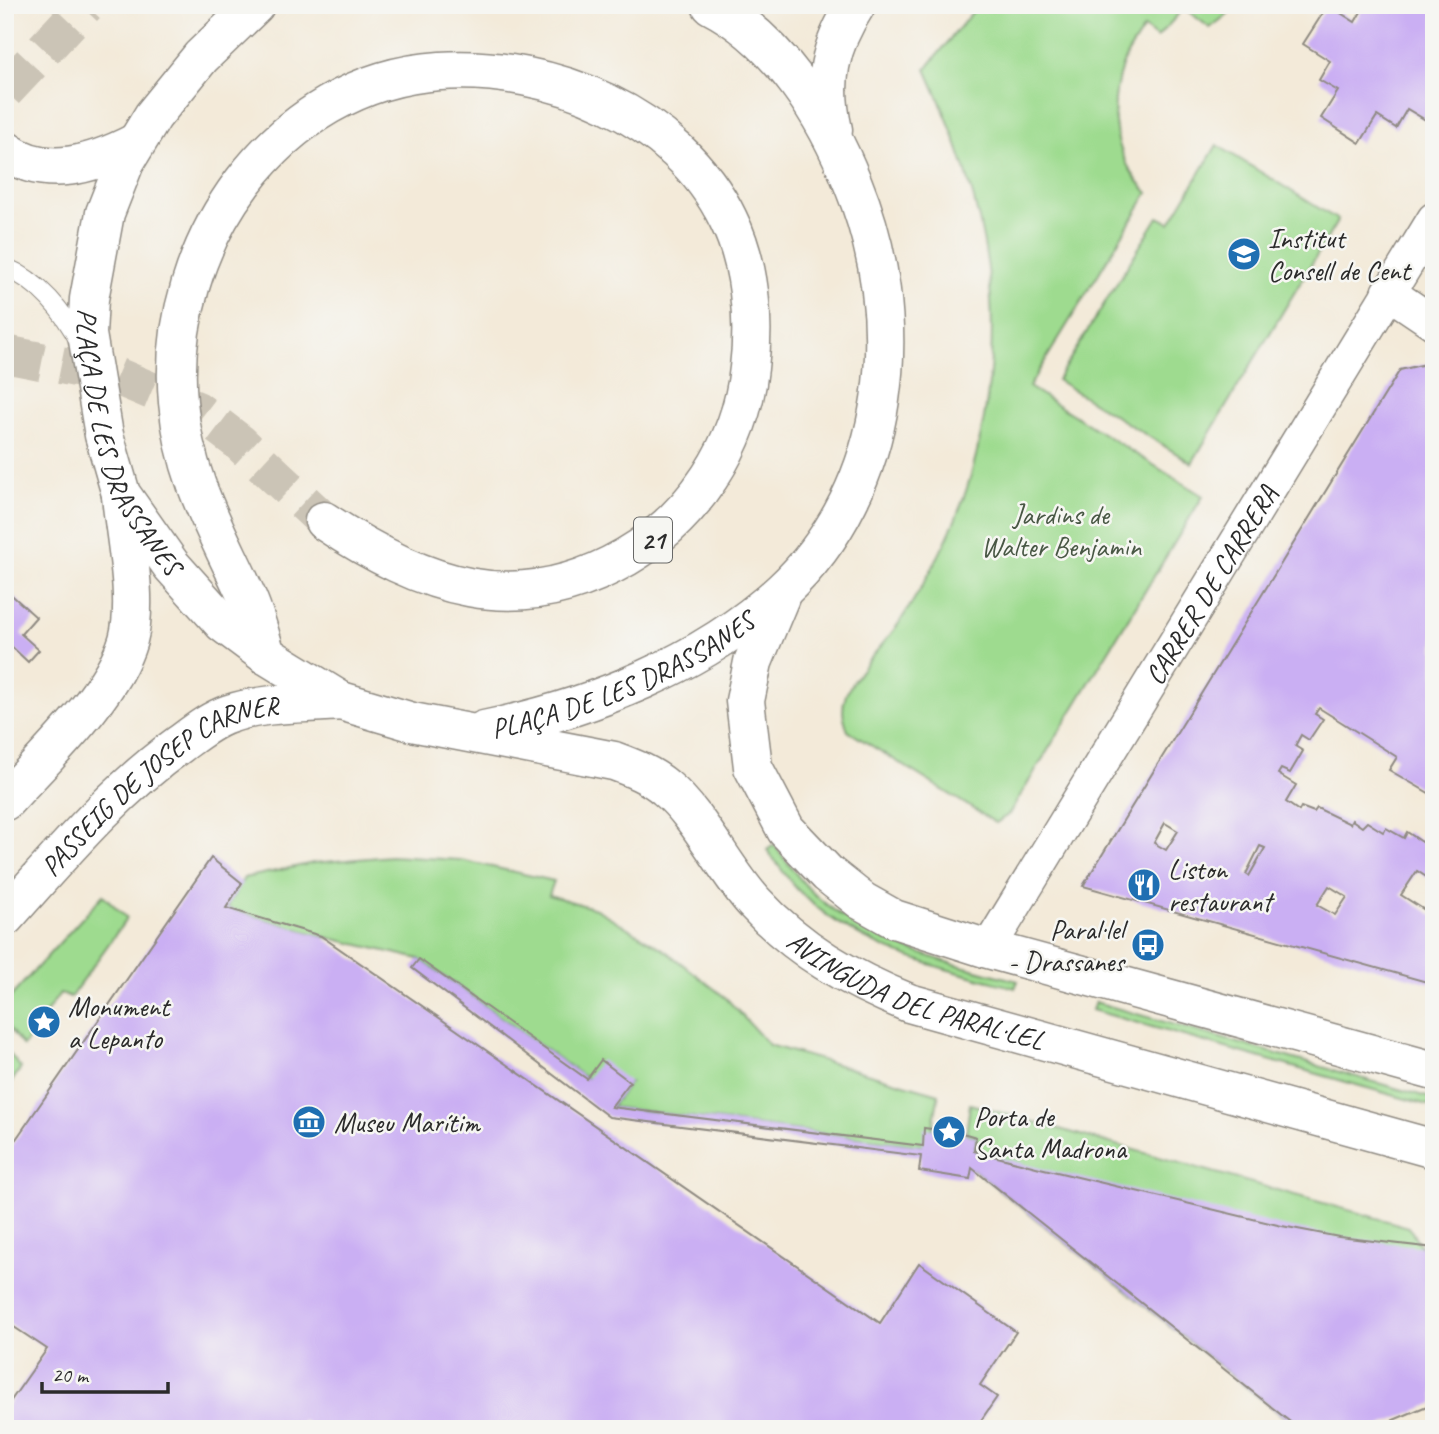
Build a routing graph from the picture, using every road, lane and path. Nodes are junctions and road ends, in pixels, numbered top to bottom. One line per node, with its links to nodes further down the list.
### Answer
1 (255, 5): 5 (main road, PLAÇA DE LES DRASSANES)
2 (711, 5): 4 (main road, PLAÇA DE LES DRASSANES)
3 (856, 5): 4 (main road)
4 (835, 139): 14 (main road, PLAÇA DE LES DRASSANES)
5 (135, 143): 6 (main road); 11 (main road, PLAÇA DE LES DRASSANES)
6 (16, 163)
7 (1434, 219): 9 (street, CARRER DE CARRERA)
8 (5, 267): 11 (lane)
9 (1388, 292): 10 (street); 20 (street, CARRER DE CARRERA)
10 (1434, 323)
11 (89, 359): 12 (main road, PLAÇA DE LES DRASSANES)
12 (121, 494): 15 (main road, PLAÇA DE LES DRASSANES); 18 (main road)
13 (324, 521): 15 (main road, 21)
14 (784, 589): 17 (main road, PLAÇA DE LES DRASSANES); 20 (main road, AVINGUDA DEL PARAL·LEL)
15 (266, 655): 16 (main road, PLAÇA DE LES DRASSANES)
16 (341, 701): 17 (main road, PLAÇA DE LES DRASSANES); 19 (main road, PASSEIG DE JOSEP CARNER)
17 (468, 733): 22 (main road, AVINGUDA DEL PARAL·LEL)
18 (5, 801)
19 (5, 917)
20 (988, 949): 21 (main road, AVINGUDA DEL PARAL·LEL)
21 (1434, 1071)
22 (1434, 1149)

